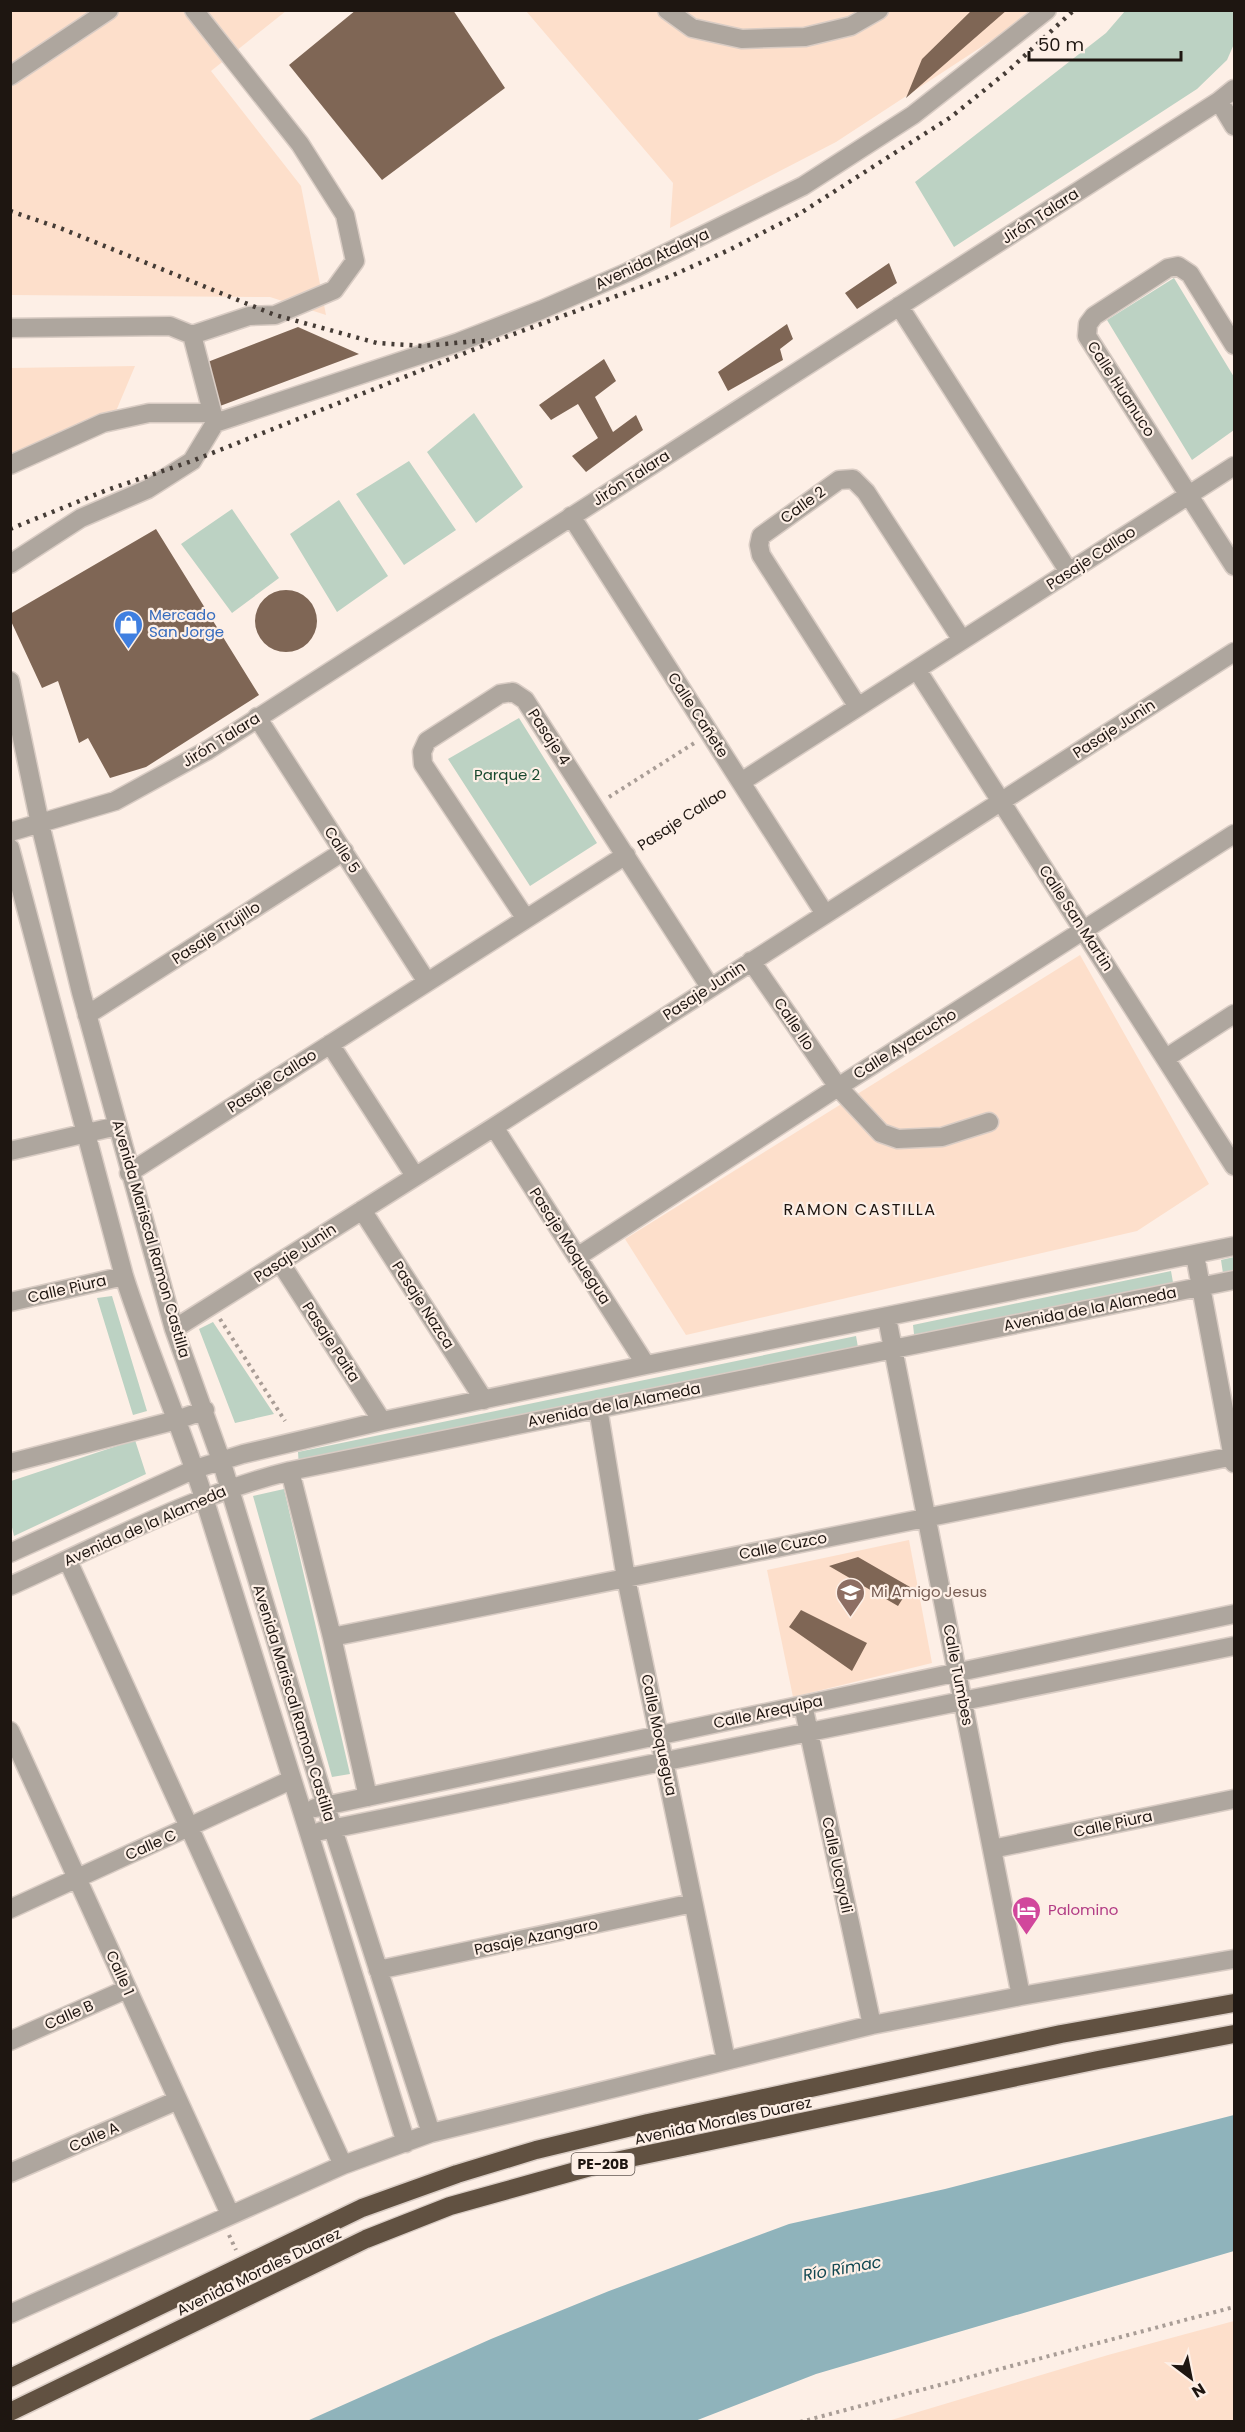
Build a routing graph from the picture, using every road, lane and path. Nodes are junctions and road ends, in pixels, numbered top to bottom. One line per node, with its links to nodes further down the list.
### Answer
1 (110, 10): 6 (street)
2 (194, 10): 12 (street)
3 (667, 10): 4 (street)
4 (879, 10)
5 (1047, 10): 14 (street, Avenida Atalaya)
6 (10, 76)
7 (1234, 89): 8 (street, Jirón Talara)
8 (1219, 101): 9 (street); 10 (street, Jirón Talara)
9 (1234, 126)
10 (899, 306): 18 (street, Jirón Talara); 21 (street)
11 (10, 328): 12 (street)
12 (192, 335): 14 (street)
13 (1234, 345): 17 (street, Calle Huanuco)
14 (213, 418): 15 (street, Avenida Atalaya); 19 (street)
15 (10, 465)
16 (1234, 466): 17 (street, Pasaje Callao)
17 (1189, 495): 20 (street, Calle Huanuco); 21 (street, Pasaje Callao)
18 (571, 516): 27 (street, Jirón Talara); 28 (street, Calle Cañete)
19 (10, 564)
20 (1234, 566)
21 (1069, 572): 22 (street, Pasaje Callao)
22 (962, 640): 24 (street, Pasaje Callao); 26 (street, Calle 2)
23 (1234, 652): 30 (street, Pasaje Junin)
24 (917, 670): 26 (street, Pasaje Callao); 30 (street, Calle San Martin)
25 (10, 681): 32 (street, Avenida Mariscal Ramon Castilla)
26 (858, 707): 29 (street, Pasaje Callao)
27 (257, 717): 32 (street, Jirón Talara); 36 (street, Calle 5)
28 (709, 733): 29 (street, Calle Cañete); 31 (path)
29 (741, 782): 37 (path, Pasaje Callao); 38 (street, Calle Cañete)
30 (1002, 802): 38 (street, Pasaje Junin); 40 (street, Calle San Martin)
31 (594, 807): 37 (street, Pasaje 4); 39 (street, Pasaje 4)
32 (40, 824): 33 (street, Jirón Talara); 45 (street, Avenida Mariscal Ramon Castilla)
33 (10, 831)
34 (1234, 834): 40 (street, Calle Ayacucho)
35 (10, 848): 52 (street, Avenida Mariscal Ramon Castilla)
36 (344, 852): 42 (street, Calle 5); 45 (street, Pasaje Trujillo)
37 (626, 855): 39 (street, Pasaje Callao); 43 (street, Pasaje 4)
38 (825, 914): 41 (street, Pasaje Junin)
39 (526, 919): 42 (street, Pasaje Callao)
40 (1084, 931): 47 (street, Calle San Martin); 48 (street, Calle Ayacucho)
41 (751, 961): 43 (street, Pasaje Junin); 48 (street, Calle Ilo)
42 (427, 982): 46 (street, Pasaje Callao)
43 (710, 987): 51 (street, Pasaje Junin)
44 (1234, 1014): 47 (street)
45 (87, 1016): 50 (street, Avenida Mariscal Ramon Castilla)
46 (330, 1044): 55 (street, Pasaje Callao); 56 (street)
47 (1166, 1058): 54 (street, Calle San Martin)
48 (838, 1087): 49 (street, Calle Ilo); 60 (street, Calle Ayacucho)
49 (989, 1122)
50 (117, 1126): 52 (street); 55 (street, Avenida Mariscal Ramon Castilla)
51 (494, 1127): 56 (street, Pasaje Junin); 60 (street, Pasaje Moquegua)
52 (85, 1134): 53 (street); 62 (street, Avenida Mariscal Ramon Castilla)
53 (10, 1151)
54 (1234, 1166)
55 (129, 1173): 68 (street, Avenida Mariscal Ramon Castilla)
56 (415, 1176): 57 (street, Pasaje Junin)
57 (363, 1210): 61 (street, Pasaje Junin); 71 (street, Pasaje Nazca)
58 (1234, 1246): 59 (street, Avenida de la Alameda)
59 (1195, 1255): 64 (street); 67 (street, Avenida de la Alameda)
60 (577, 1257): 70 (street, Pasaje Moquegua)
61 (280, 1262): 66 (street, Pasaje Junin); 76 (street, Pasaje Paita)
62 (124, 1276): 65 (street, Calle Piura); 74 (street, Avenida Mariscal Ramon Castilla)
63 (1234, 1280): 64 (street, Avenida de la Alameda)
64 (1201, 1287): 69 (street, Avenida de la Alameda); 77 (street)
65 (10, 1302)
66 (212, 1306): 68 (street, Pasaje Junin); 75 (path)
67 (887, 1318): 69 (street, Calle Tumbes); 70 (street, Avenida de la Alameda)
68 (174, 1329): 73 (street, Avenida Mariscal Ramon Castilla)
69 (893, 1349): 72 (street, Avenida de la Alameda); 84 (street, Calle Tumbes)
70 (646, 1365): 71 (street, Avenida de la Alameda)
71 (484, 1400): 76 (street, Avenida de la Alameda)
72 (598, 1408): 81 (street, Avenida de la Alameda); 87 (street, Calle Moquegua)
73 (205, 1410): 74 (street); 78 (street, Avenida Mariscal Ramon Castilla)
74 (177, 1420): 79 (street); 80 (street, Avenida Mariscal Ramon Castilla)
75 (285, 1420)
76 (382, 1421): 78 (street, Avenida de la Alameda)
77 (1234, 1458): 84 (street, Calle Cuzco)
78 (221, 1460): 80 (street, Avenida de la Alameda); 82 (street, Avenida Mariscal Ramon Castilla)
79 (10, 1463)
80 (195, 1469): 83 (street, Avenida Mariscal Ramon Castilla); 85 (street, Avenida de la Alameda)
81 (290, 1471): 82 (street, Avenida de la Alameda); 90 (street)
82 (230, 1488): 83 (street, Avenida de la Alameda); 102 (street, Avenida Mariscal Ramon Castilla)
83 (204, 1498): 86 (street, Avenida de la Alameda); 99 (street, Avenida Mariscal Ramon Castilla)
84 (926, 1518): 87 (street, Calle Cuzco); 92 (street, Calle Tumbes)
85 (10, 1553)
86 (68, 1561): 88 (street, Avenida de la Alameda); 104 (street)
87 (626, 1578): 90 (street, Calle Cuzco); 97 (street, Calle Moquegua)
88 (10, 1586)
89 (1234, 1614): 92 (street, Calle Arequipa)
90 (332, 1637): 100 (street)
91 (1234, 1646): 93 (street, Calle Arequipa)
92 (957, 1672): 93 (street, Calle Tumbes); 94 (street, Calle Arequipa)
93 (963, 1701): 96 (street, Calle Arequipa); 107 (street, Calle Tumbes)
94 (803, 1705): 96 (street, Calle Ucayali); 97 (street, Calle Arequipa)
95 (10, 1731): 108 (street, Calle 1)
96 (809, 1733): 98 (street, Calle Arequipa); 116 (street, Calle Ucayali)
97 (659, 1736): 98 (street, Calle Moquegua); 100 (street, Calle Arequipa)
98 (664, 1761): 105 (street, Calle Arequipa); 109 (street, Calle Moquegua)
99 (291, 1780): 103 (street, Avenida Mariscal Ramon Castilla); 104 (street, Calle C)
100 (368, 1797): 102 (street, Calle Arequipa)
101 (1234, 1799): 107 (street, Calle Piura)
102 (326, 1806): 103 (street, Calle Arequipa); 105 (street, Avenida Mariscal Ramon Castilla)
103 (301, 1811): 106 (street, Avenida Mariscal Ramon Castilla)
104 (189, 1827): 108 (street, Calle C); 123 (street)
105 (333, 1829): 106 (street, Calle Arequipa); 112 (street, Avenida Mariscal Ramon Castilla)
106 (307, 1834): 122 (street, Avenida Mariscal Ramon Castilla)
107 (992, 1850): 114 (street, Calle Tumbes)
108 (77, 1878): 110 (street, Calle C); 113 (street, Calle 1)
109 (693, 1903): 112 (street, Pasaje Azangaro); 119 (street, Calle Moquegua)
110 (10, 1909)
111 (1234, 1959): 114 (street)
112 (378, 1970): 121 (street, Avenida Mariscal Ramon Castilla)
113 (127, 1989): 118 (street, Calle B); 120 (street, Calle 1)
114 (1021, 1996): 116 (street)
115 (1234, 2003): 126 (highway, Avenida Morales Duarez / PE-20B)
116 (872, 2025): 119 (street)
117 (1234, 2034): 130 (highway, Avenida Morales Duarez / PE-20B)
118 (10, 2042)
119 (726, 2060): 121 (street)
120 (178, 2100): 124 (street, Calle A); 125 (street, Calle 1)
121 (431, 2133): 122 (street)
122 (406, 2143): 123 (street)
123 (343, 2165): 125 (street)
124 (10, 2173)
125 (226, 2216): 126 (path); 128 (street)
126 (243, 2265): 129 (highway, Avenida Morales Duarez / PE-20B)
127 (1234, 2307): 131 (path)
128 (10, 2314)
129 (10, 2378)
130 (10, 2412)
131 (800, 2421)

